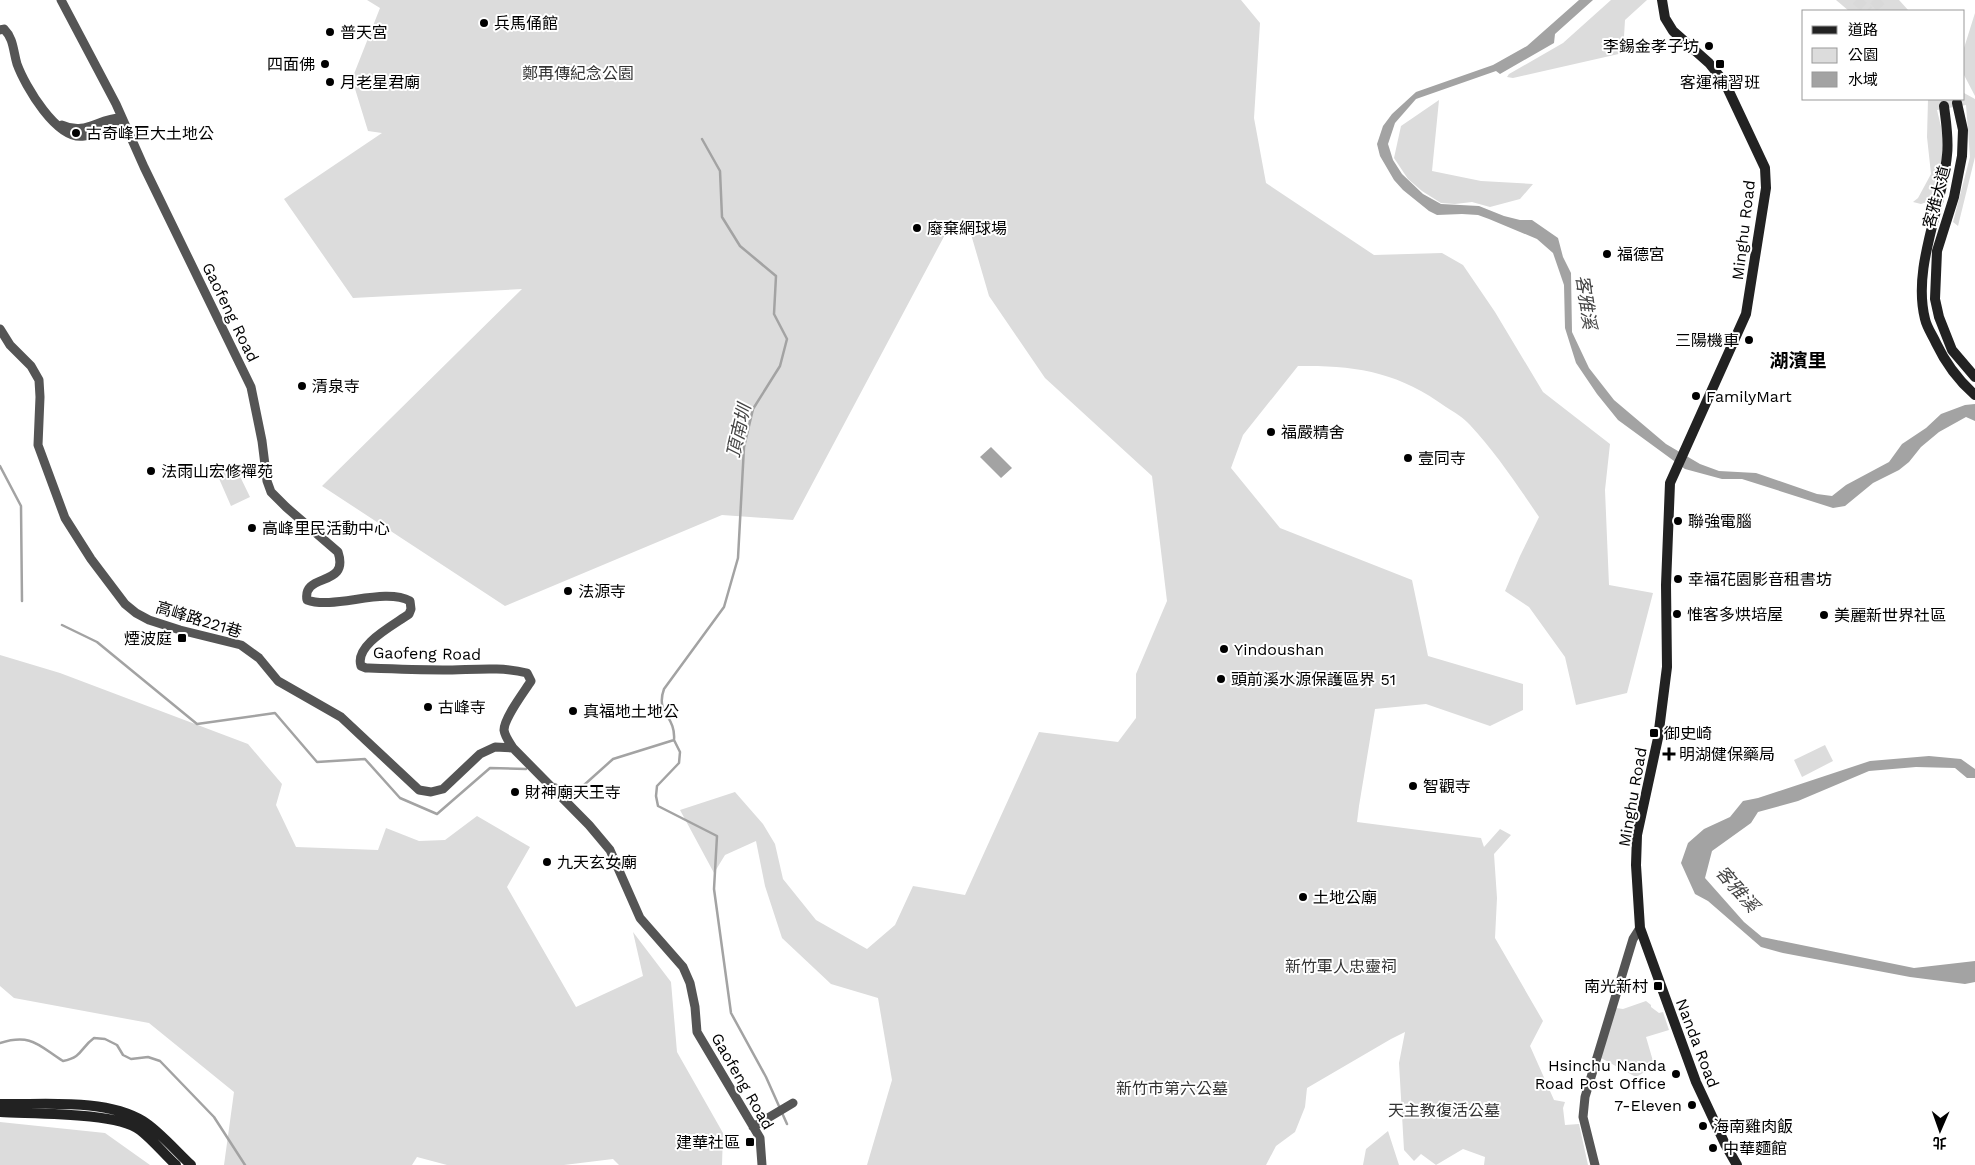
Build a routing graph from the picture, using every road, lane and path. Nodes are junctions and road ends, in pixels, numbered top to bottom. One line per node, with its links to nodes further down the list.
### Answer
1 (61, 0): 6 (street, Gaofeng Road)
2 (1662, 0): 11 (main road, Minghu Road)
3 (0, 30): 6 (street)
4 (1957, 103): 8 (main road, 客雅大道)
5 (1944, 106): 9 (main road, 客雅大道)
6 (121, 118): 10 (street, Gaofeng Road)
7 (0, 329): 10 (street, 高峰路221巷)
8 (1975, 377)
9 (1975, 394)
10 (513, 748): 15 (street, Gaofeng Road)
11 (1640, 928): 19 (street, Minghu Road); 20 (main road, Nanda Road)
12 (793, 1103): 15 (street)
13 (0, 1104): 17 (main road)
14 (0, 1112): 16 (main road)
15 (753, 1127): 18 (street, Gaofeng Road)
16 (176, 1165)
17 (191, 1165)
18 (762, 1165)
19 (1595, 1165)
20 (1737, 1165)

